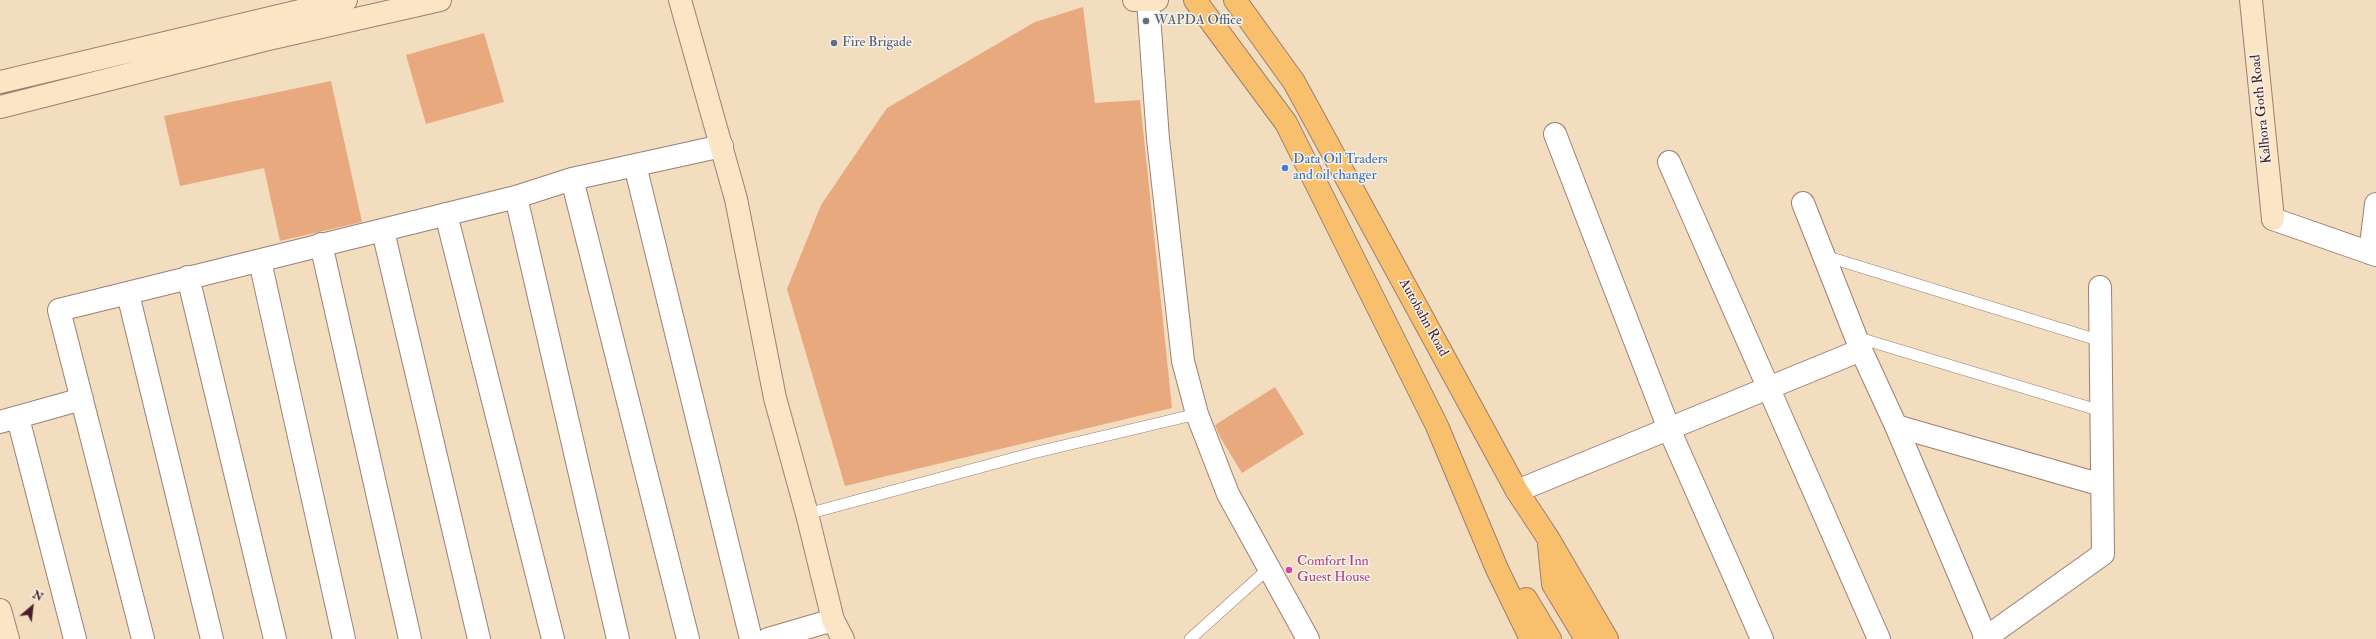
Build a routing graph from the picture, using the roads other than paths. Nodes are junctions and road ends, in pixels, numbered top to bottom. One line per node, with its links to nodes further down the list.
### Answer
1 (346, 0): 8 (street)
2 (440, 0): 9 (street)
3 (680, 0): 11 (street)
4 (1146, 0): 32 (street)
5 (1194, 0): 41 (highway)
6 (1235, 0): 37 (highway, Autobahn Road)
7 (2251, 0): 21 (street, Kalhora Goth Road)
8 (0, 82)
9 (0, 107)
10 (1555, 134): 35 (street)
11 (722, 146): 13 (street); 38 (street)
12 (1669, 162): 29 (street)
13 (635, 165): 14 (street); 56 (street)
14 (572, 179): 15 (street); 55 (street)
15 (516, 197): 18 (street); 54 (street)
16 (1803, 202): 22 (street)
17 (2376, 204): 21 (street)
18 (446, 214): 19 (street); 53 (street)
19 (383, 231): 20 (street); 52 (street)
20 (321, 244): 23 (street); 51 (street)
21 (2373, 254)
22 (1824, 256): 27 (lane); 28 (street)
23 (260, 261): 24 (street); 50 (street)
24 (188, 277): 26 (street); 49 (street)
25 (2100, 287): 27 (street)
26 (128, 294): 30 (street); 48 (street)
27 (2101, 341): 31 (street)
28 (1859, 344): 29 (street); 31 (lane); 34 (street)
29 (1770, 388): 35 (street); 66 (street)
30 (82, 399): 33 (street); 47 (street)
31 (2101, 411): 36 (street)
32 (1197, 414): 38 (lane); 40 (street)
33 (9, 420): 46 (street)
34 (1896, 426): 36 (street); 44 (street)
35 (1669, 429): 37 (street); 65 (street)
36 (2102, 486): 44 (street)
37 (1517, 491): 39 (highway, Autobahn Road)
38 (807, 514): 43 (street)
39 (1548, 538): 63 (highway); 64 (highway, Autobahn Road)
40 (1268, 569): 59 (lane); 60 (street)
41 (1497, 569): 61 (highway); 62 (highway)
42 (0, 610): 45 (street)
43 (833, 620): 57 (street); 58 (street)
44 (1985, 638)
45 (8, 639)
46 (75, 639)
47 (143, 639)
48 (212, 639)
49 (275, 639)
50 (344, 639)
51 (410, 639)
52 (479, 639)
53 (553, 639)
54 (618, 639)
55 (688, 639)
56 (751, 639)
57 (768, 639)
58 (843, 639)
59 (1190, 639)
60 (1308, 639)
61 (1531, 639)
62 (1550, 639)
63 (1586, 639)
64 (1607, 639)
65 (1762, 639)
66 (1878, 639)

